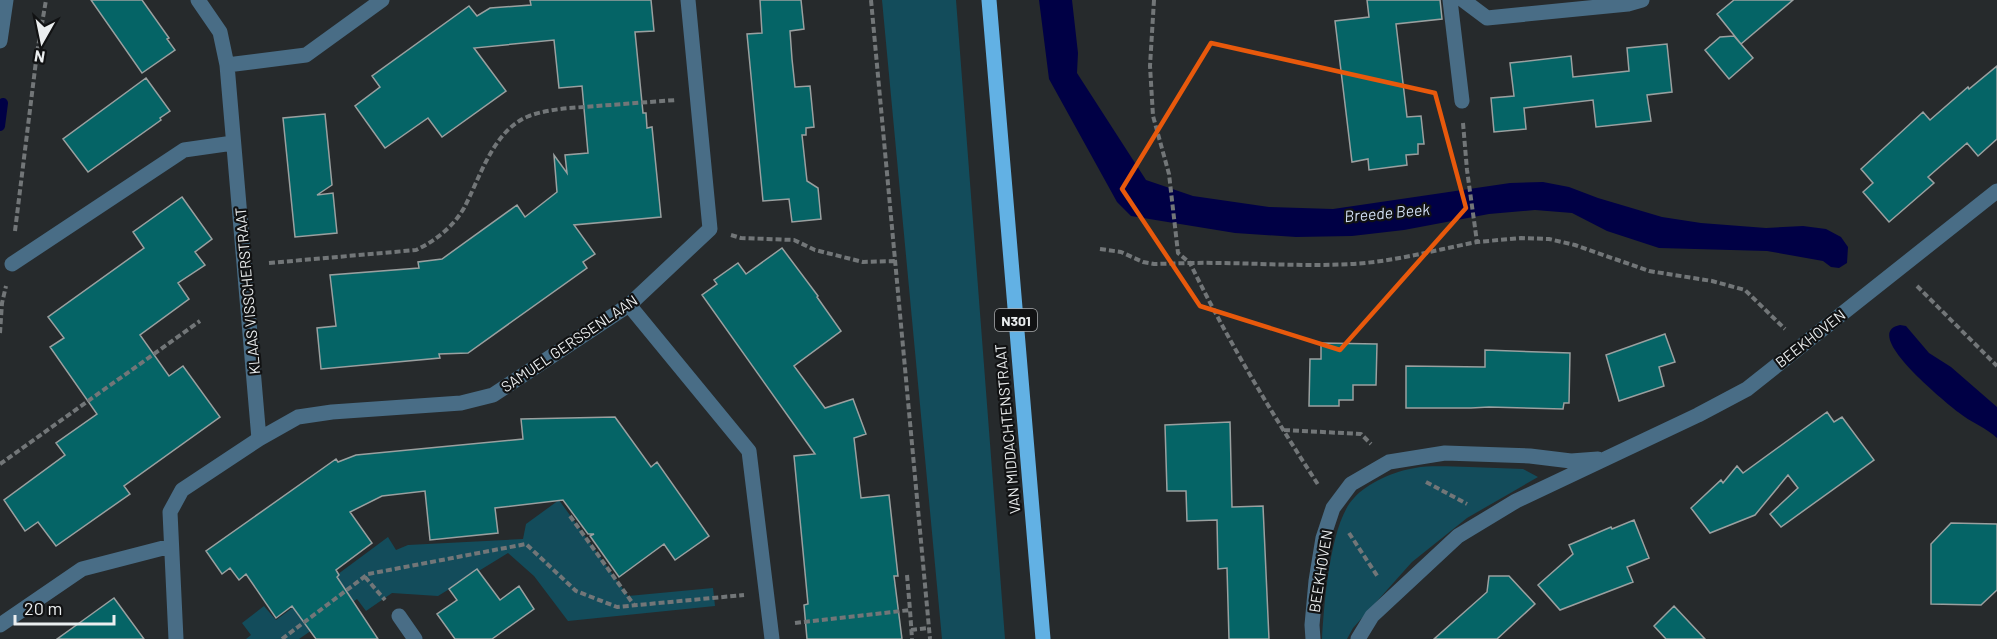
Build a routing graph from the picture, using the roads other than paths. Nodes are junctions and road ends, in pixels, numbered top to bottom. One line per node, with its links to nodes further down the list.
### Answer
1 (6, 0): 9 (street)
2 (198, 0): 10 (street, KLAAS VISSCHERSTRAAT)
3 (382, 0): 10 (street)
4 (688, 0): 15 (street, SAMUEL GERSSENLAAN)
5 (989, 0): 24 (main road, VAN MIDDACHTENSTRAAT / N301)
6 (1450, 0): 11 (street)
7 (1463, 0): 8 (street)
8 (1642, 0)
9 (0, 41)
10 (227, 65): 12 (street, KLAAS VISSCHERSTRAAT)
11 (1462, 101)
12 (233, 143): 14 (street); 16 (street, KLAAS VISSCHERSTRAAT)
13 (1997, 191): 17 (street, BEEKHOVEN)
14 (12, 264)
15 (629, 305): 16 (street, SAMUEL GERSSENLAAN); 21 (street)
16 (260, 439): 18 (street, SAMUEL GERSSENLAAN)
17 (1606, 458): 25 (street, BEEKHOVEN); 26 (street, BEEKHOVEN)
18 (171, 546): 20 (street); 22 (street, SAMUEL GERSSENLAAN)
19 (399, 616): 23 (street)
20 (0, 625)
21 (771, 632)
22 (176, 639)
23 (415, 639)
24 (1043, 639)
25 (1313, 639)
26 (1358, 639)

